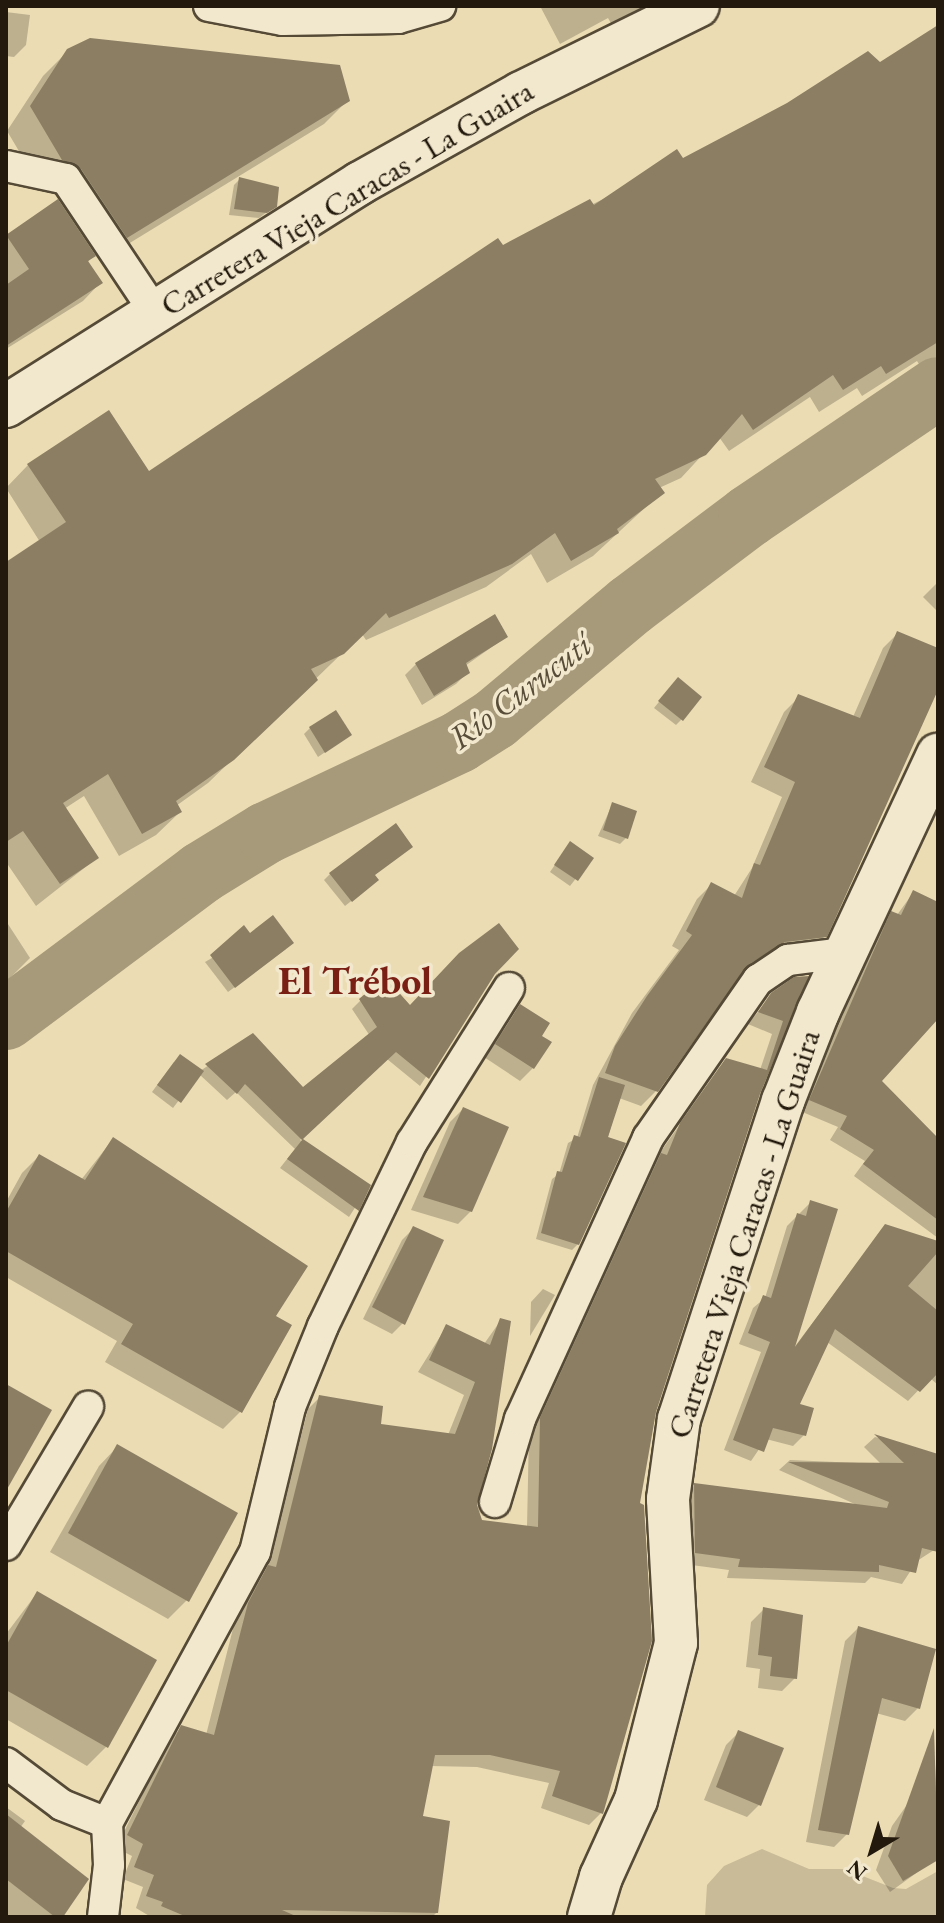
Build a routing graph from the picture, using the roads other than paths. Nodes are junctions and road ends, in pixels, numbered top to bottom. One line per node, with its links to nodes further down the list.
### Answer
1 (209, 6): 2 (street)
2 (440, 6)
3 (698, 6): 5 (main road, Carretera Vieja Caracas - La Guaira)
4 (6, 166): 5 (street)
5 (154, 311): 6 (main road, Carretera Vieja Caracas - La Guaira)
6 (6, 406)
7 (938, 755): 8 (main road, Carretera Vieja Caracas - La Guaira)
8 (848, 947): 11 (street); 16 (main road, Carretera Vieja Caracas - La Guaira)
9 (509, 988): 14 (street)
10 (88, 1407): 12 (street)
11 (495, 1502)
12 (6, 1545)
13 (6, 1763): 14 (street)
14 (107, 1823): 15 (street)
15 (103, 1917)
16 (589, 1917)

